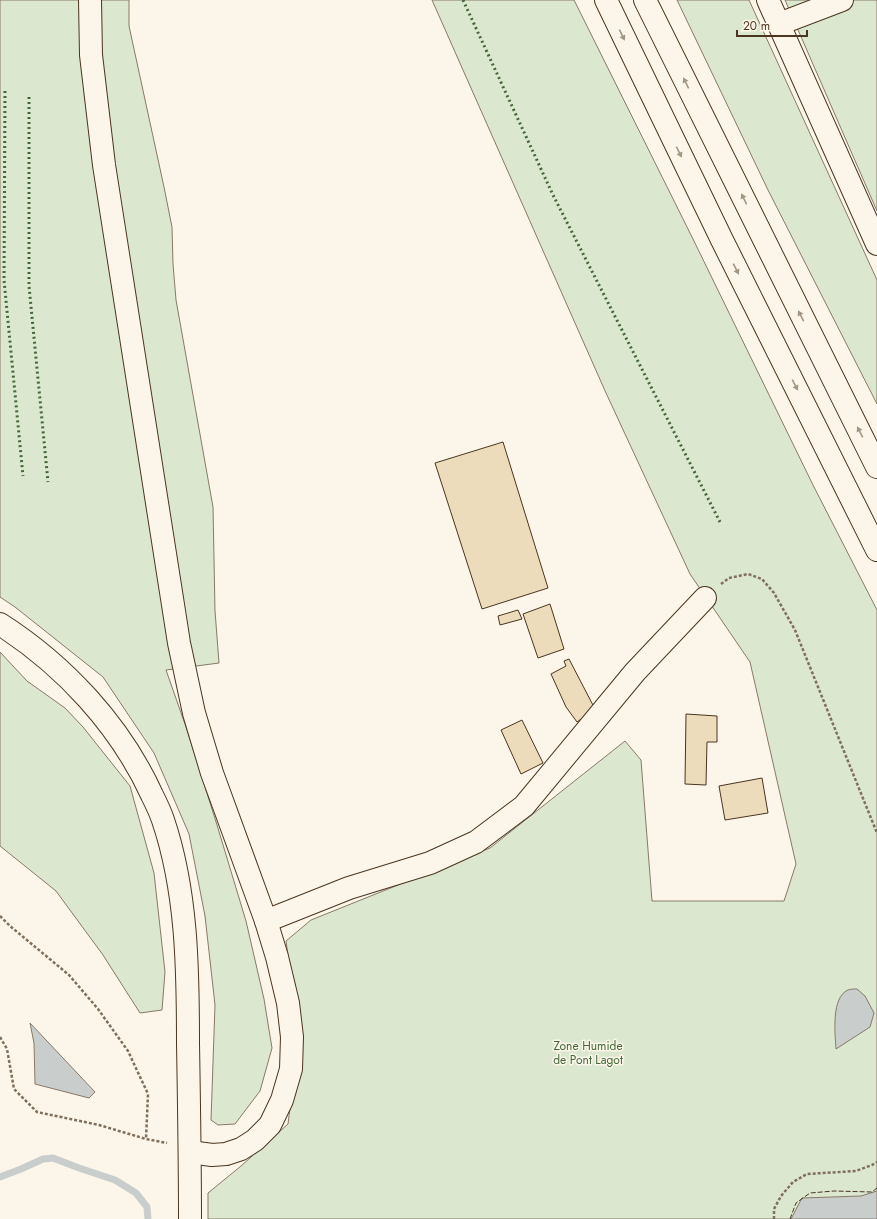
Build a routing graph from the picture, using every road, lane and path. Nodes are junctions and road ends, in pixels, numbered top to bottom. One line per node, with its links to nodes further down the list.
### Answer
1 (90, 0): 14 (main road)
2 (606, 0): 9 (main road, one-way to 9)
3 (645, 0): 8 (main road, one-way to 3)
4 (768, 0): 6 (main road)
5 (842, 0): 6 (main road)
6 (779, 24): 7 (main road)
7 (877, 244)
8 (877, 467)
9 (877, 550)
10 (705, 598): 12 (path); 14 (main road)
11 (0, 624): 16 (main road)
12 (877, 833)
13 (0, 916): 15 (path)
14 (266, 921): 16 (main road)
15 (0, 1037)
16 (190, 1152): 18 (main road)
17 (877, 1162): 19 (path)
18 (190, 1219)
19 (774, 1219)

